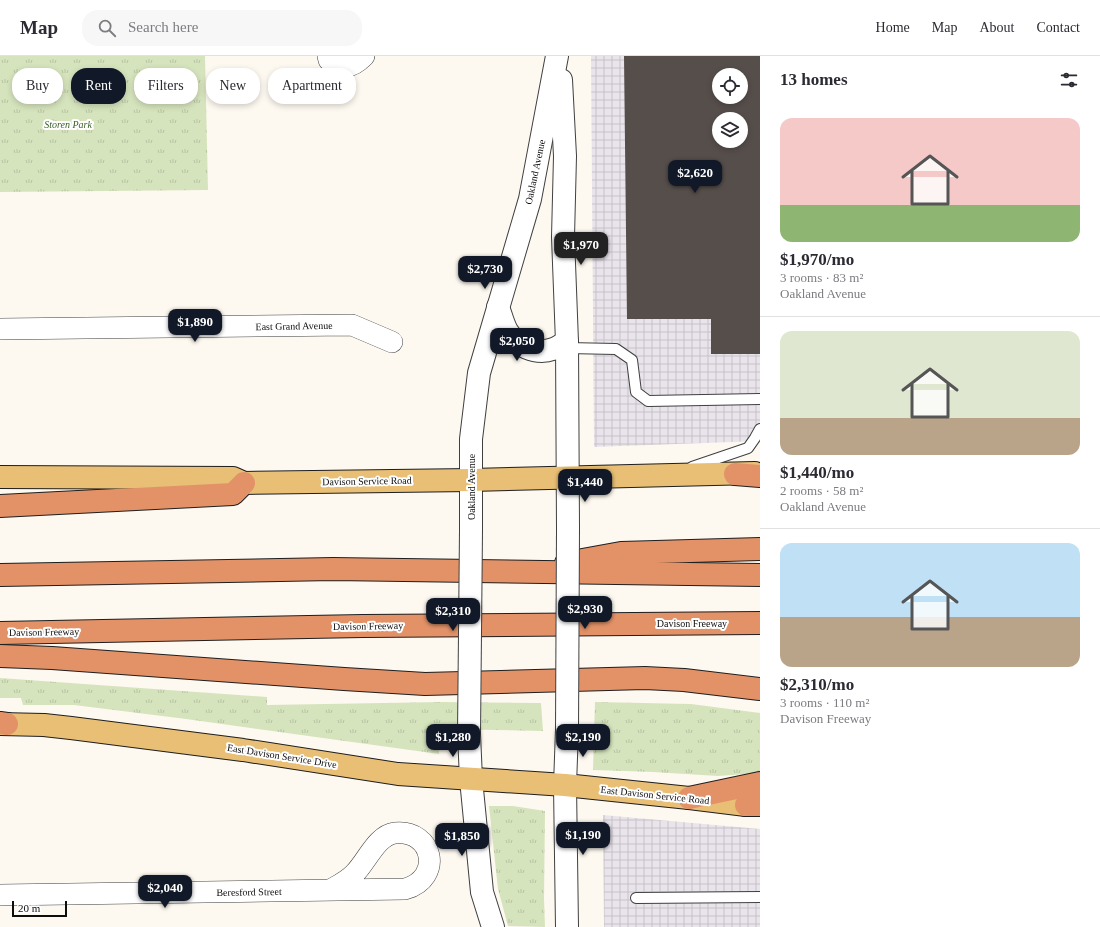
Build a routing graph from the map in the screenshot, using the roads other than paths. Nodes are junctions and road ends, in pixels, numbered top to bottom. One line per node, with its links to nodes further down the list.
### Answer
1 (328, 56): 2 (street)
2 (364, 56)
3 (559, 56): 4 (street, Oakland Avenue); 7 (street, Oakland Avenue)
4 (498, 307): 7 (street); 16 (street, Oakland Avenue)
5 (0, 329): 6 (street, East Grand Avenue)
6 (392, 342)
7 (567, 345): 8 (lane); 15 (street, Oakland Avenue)
8 (760, 399)
9 (760, 429): 12 (lane)
10 (760, 472): 11 (main road)
11 (735, 474): 12 (main road, Davison Service Road); 13 (highway)
12 (668, 475): 15 (main road, Davison Service Road)
13 (760, 476)
14 (0, 477): 17 (main road, Davison Service Road)
15 (568, 477): 16 (main road, Davison Service Road); 30 (street, Oakland Avenue, bridge)
16 (471, 480): 17 (main road, Davison Service Road); 28 (street, Oakland Avenue, bridge)
17 (244, 483): 18 (highway)
18 (0, 506)
19 (760, 549): 20 (highway)
20 (518, 572): 21 (highway); 22 (highway)
21 (0, 575)
22 (760, 575)
23 (760, 623): 24 (highway, Davison Freeway)
24 (0, 633)
25 (0, 656): 26 (highway)
26 (760, 689)
27 (2, 723): 28 (main road, East Davison Service Drive)
28 (471, 779): 30 (main road, East Davison Service Drive); 37 (street, Oakland Avenue)
29 (760, 783): 31 (highway)
30 (565, 785): 31 (main road, East Davison Service Road); 38 (street, Oakland Avenue)
31 (689, 798): 32 (main road, East Davison Service Road)
32 (753, 805)
33 (330, 890): 34 (street, Beresford Street)
34 (0, 895)
35 (760, 897): 36 (lane)
36 (636, 898)
37 (493, 927)
38 (567, 927)

